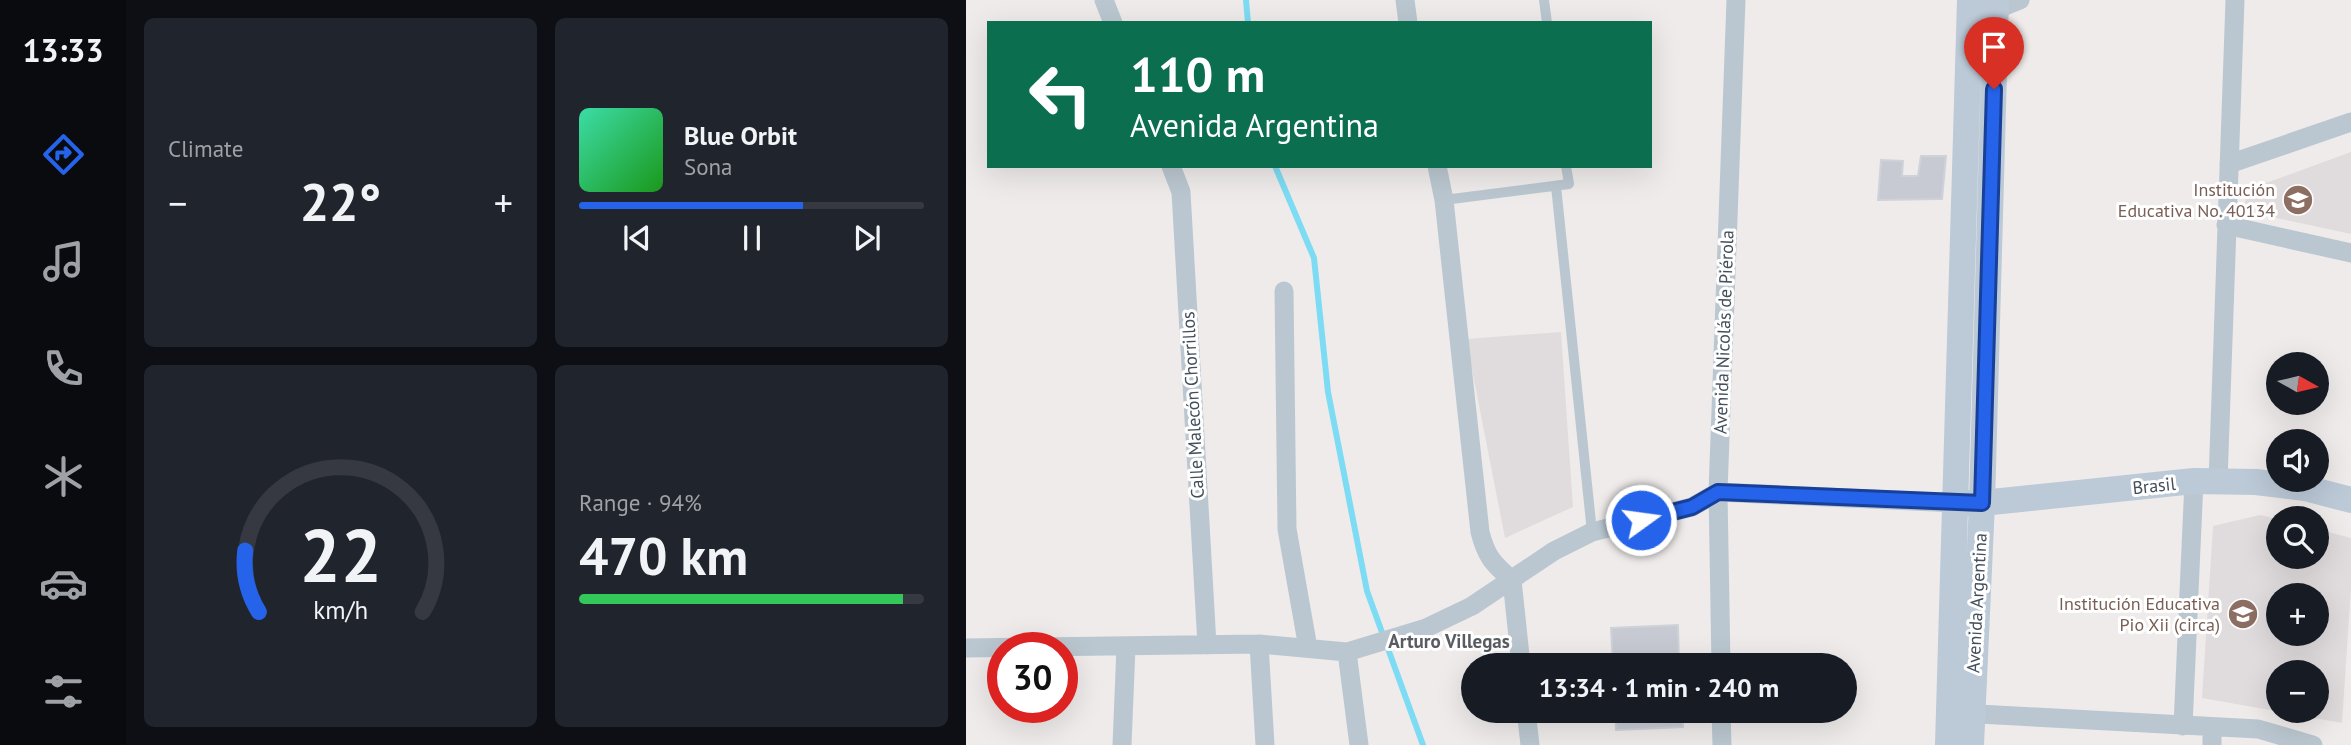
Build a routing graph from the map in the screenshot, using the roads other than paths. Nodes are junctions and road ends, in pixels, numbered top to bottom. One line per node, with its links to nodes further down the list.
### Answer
1 (1104, 0): 8 (street)
2 (1405, 0): 9 (street)
3 (1544, 0): 10 (lane)
4 (1736, 0): 23 (street, Avenida Nicolás de Piérola)
5 (2235, 0): 12 (street)
6 (2004, 3): 7 (street); 18 (street, Avenida Argentina)
7 (1970, 10): 18 (street, Avenida Argentina)
8 (1112, 21)
9 (1408, 21)
10 (1547, 21)
11 (2351, 122): 12 (street)
12 (2229, 163): 19 (street)
13 (1172, 168): 29 (street, Calle Malecón Chorrillos)
14 (1437, 168): 17 (street)
15 (1566, 168): 16 (lane)
16 (1556, 186): 17 (lane); 26 (lane)
17 (1444, 200): 27 (street)
18 (1977, 221): 25 (street, Avenida Argentina)
19 (2227, 225): 20 (street); 22 (street)
20 (2351, 253)
21 (1284, 291): 32 (street)
22 (2206, 482): 24 (street, Brasil); 25 (street, Brasil); 39 (street)
23 (1718, 492): 25 (street); 26 (street); 35 (street, Avenida Nicolás de Piérola)
24 (2351, 500)
25 (1969, 503): 36 (street, Avenida Argentina)
26 (1592, 532): 27 (street)
27 (1512, 580): 33 (street); 34 (street)
28 (1259, 644): 29 (street); 32 (street); 43 (street)
29 (1207, 645): 30 (street)
30 (1126, 647): 31 (street); 42 (street)
31 (966, 648)
32 (1308, 648): 33 (street)
33 (1354, 650): 44 (street)
34 (1520, 653)
35 (1721, 653)
36 (1960, 713): 39 (street); 47 (street, Avenida Argentina); 48 (street, Avenida Argentina)
37 (1527, 723): 45 (street)
38 (1721, 723): 46 (street)
39 (2183, 726): 40 (street)
40 (2212, 736): 41 (street)
41 (2288, 741): 49 (street)
42 (1122, 745)
43 (1265, 745)
44 (1359, 745)
45 (1530, 745)
46 (1722, 745)
47 (1948, 745)
48 (1971, 745)
49 (2313, 745)

